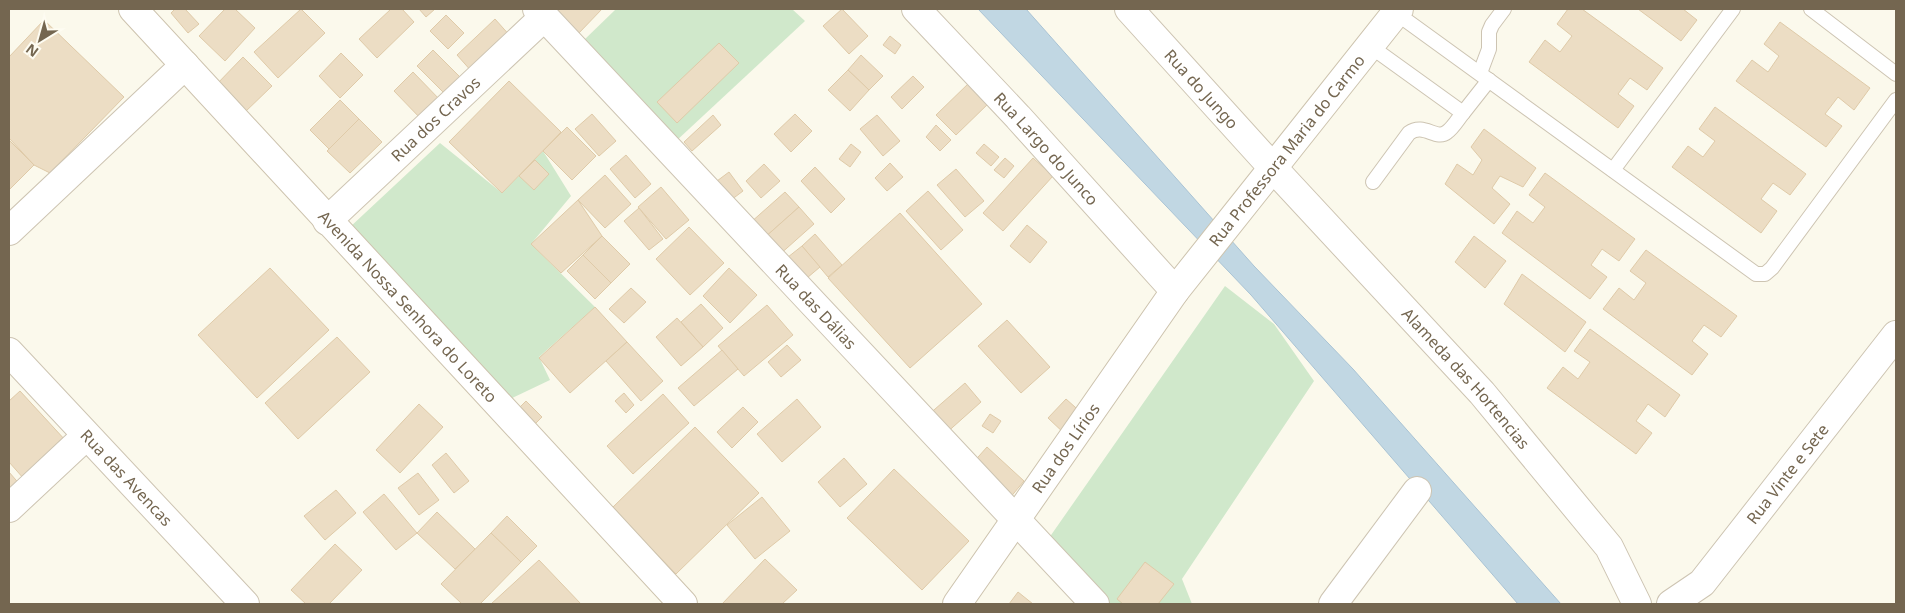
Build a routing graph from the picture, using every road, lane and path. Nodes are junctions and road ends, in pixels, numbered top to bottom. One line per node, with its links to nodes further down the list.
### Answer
1 (133, 9): 10 (street, Avenida Nossa Senhora do Loreto)
2 (916, 9): 20 (street, Rua Largo do Junco)
3 (1129, 9): 15 (street, Rua do Jungo)
4 (1504, 9): 12 (lane)
5 (1733, 9): 16 (lane)
6 (1811, 9): 11 (lane)
7 (1398, 11): 9 (street, Rua Professora Maria do Carmo); 12 (lane)
8 (540, 13): 18 (street, Rua dos Cravos); 26 (street, Rua das Dálias)
9 (1370, 46): 14 (lane); 15 (street, Rua Professora Maria do Carmo)
10 (185, 65): 18 (street, Avenida Nossa Senhora do Loreto); 19 (street)
11 (1896, 74)
12 (1484, 76): 14 (lane); 16 (lane)
13 (1896, 100): 16 (lane)
14 (1463, 113): 17 (lane)
15 (1273, 168): 20 (street, Rua Professora Maria do Carmo); 32 (street, Alameda das Hortencias)
16 (1614, 170)
17 (1373, 182)
18 (327, 221): 28 (street, Avenida Nossa Senhora do Loreto)
19 (9, 231)
20 (1175, 292): 26 (street, Rua dos Lírios)
21 (1896, 335): 33 (street, Rua Vinte e Sete)
22 (9, 352): 23 (street, Rua das Avencas)
23 (86, 436): 25 (street); 27 (street, Rua das Avencas)
24 (1417, 491): 31 (street)
25 (9, 508)
26 (1016, 520): 29 (street, Rua dos Lírios); 30 (street, Rua das Dálias)
27 (245, 604)
28 (683, 604)
29 (957, 604)
30 (1095, 604)
31 (1333, 604)
32 (1637, 604)
33 (1671, 604)

